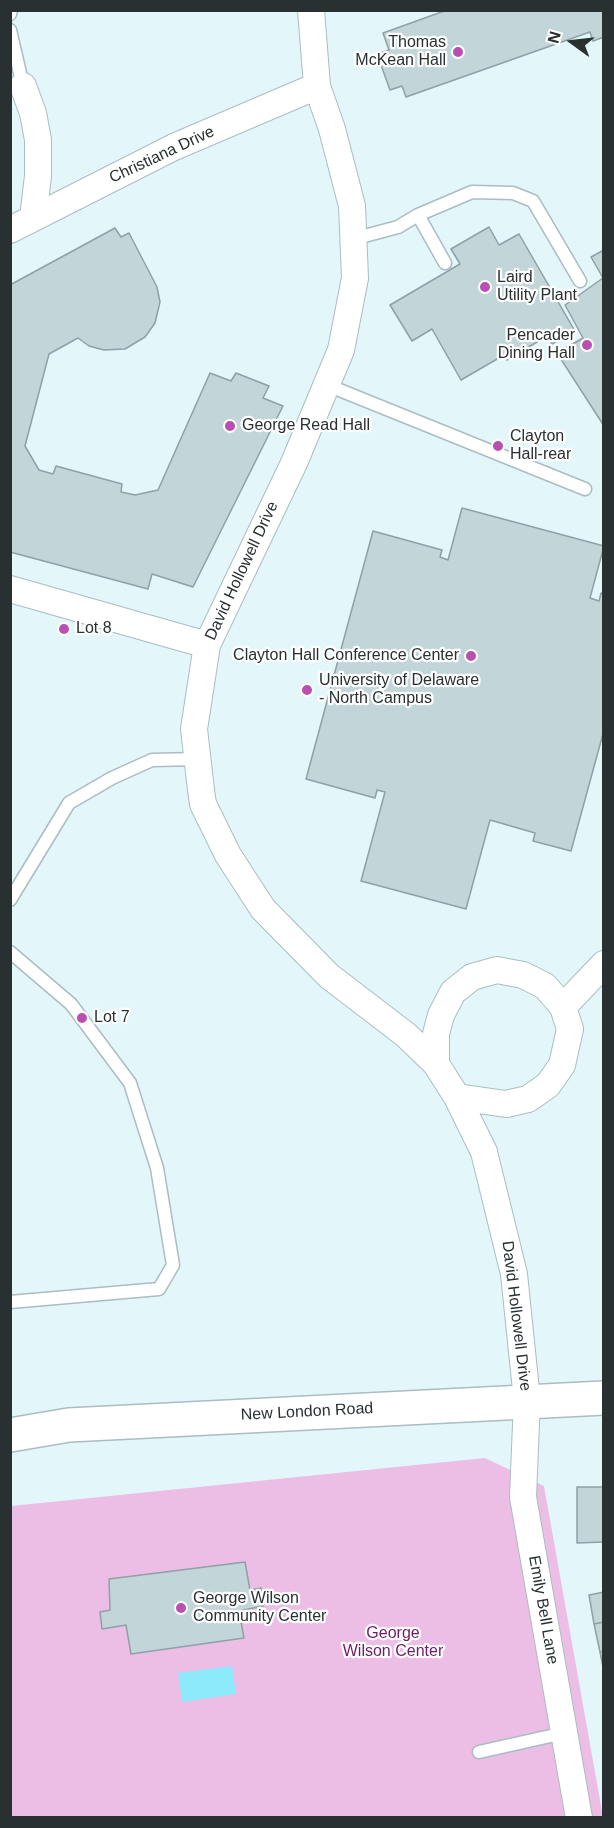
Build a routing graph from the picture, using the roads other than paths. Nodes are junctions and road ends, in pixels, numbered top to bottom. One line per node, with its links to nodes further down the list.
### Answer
1 (311, 10): 4 (street, David Hollowell Drive)
2 (10, 30): 3 (lane)
3 (23, 86): 6 (street)
4 (316, 86): 6 (street, Christiana Drive); 8 (street, David Hollowell Drive)
5 (418, 215): 8 (lane); 9 (lane); 10 (lane)
6 (33, 218): 7 (street, Christiana Drive)
7 (10, 230)
8 (353, 239): 11 (street, David Hollowell Drive)
9 (445, 263)
10 (580, 281)
11 (327, 385): 12 (lane); 14 (street, David Hollowell Drive)
12 (585, 489)
13 (10, 589): 14 (street)
14 (207, 645): 15 (street, David Hollowell Drive)
15 (198, 759): 16 (lane); 20 (street, David Hollowell Drive)
16 (10, 900)
17 (10, 952): 22 (lane)
18 (603, 964): 19 (street)
19 (563, 1007): 20 (street); 21 (street)
20 (436, 1064): 21 (street, David Hollowell Drive)
21 (457, 1097): 24 (street, David Hollowell Drive)
22 (10, 1302)
23 (603, 1398): 24 (main road, New London Road)
24 (527, 1400): 25 (main road, New London Road); 26 (street, Emily Bell Lane)
25 (10, 1436)
26 (564, 1733): 27 (lane); 28 (street, Emily Bell Lane)
27 (478, 1752)
28 (579, 1818)

